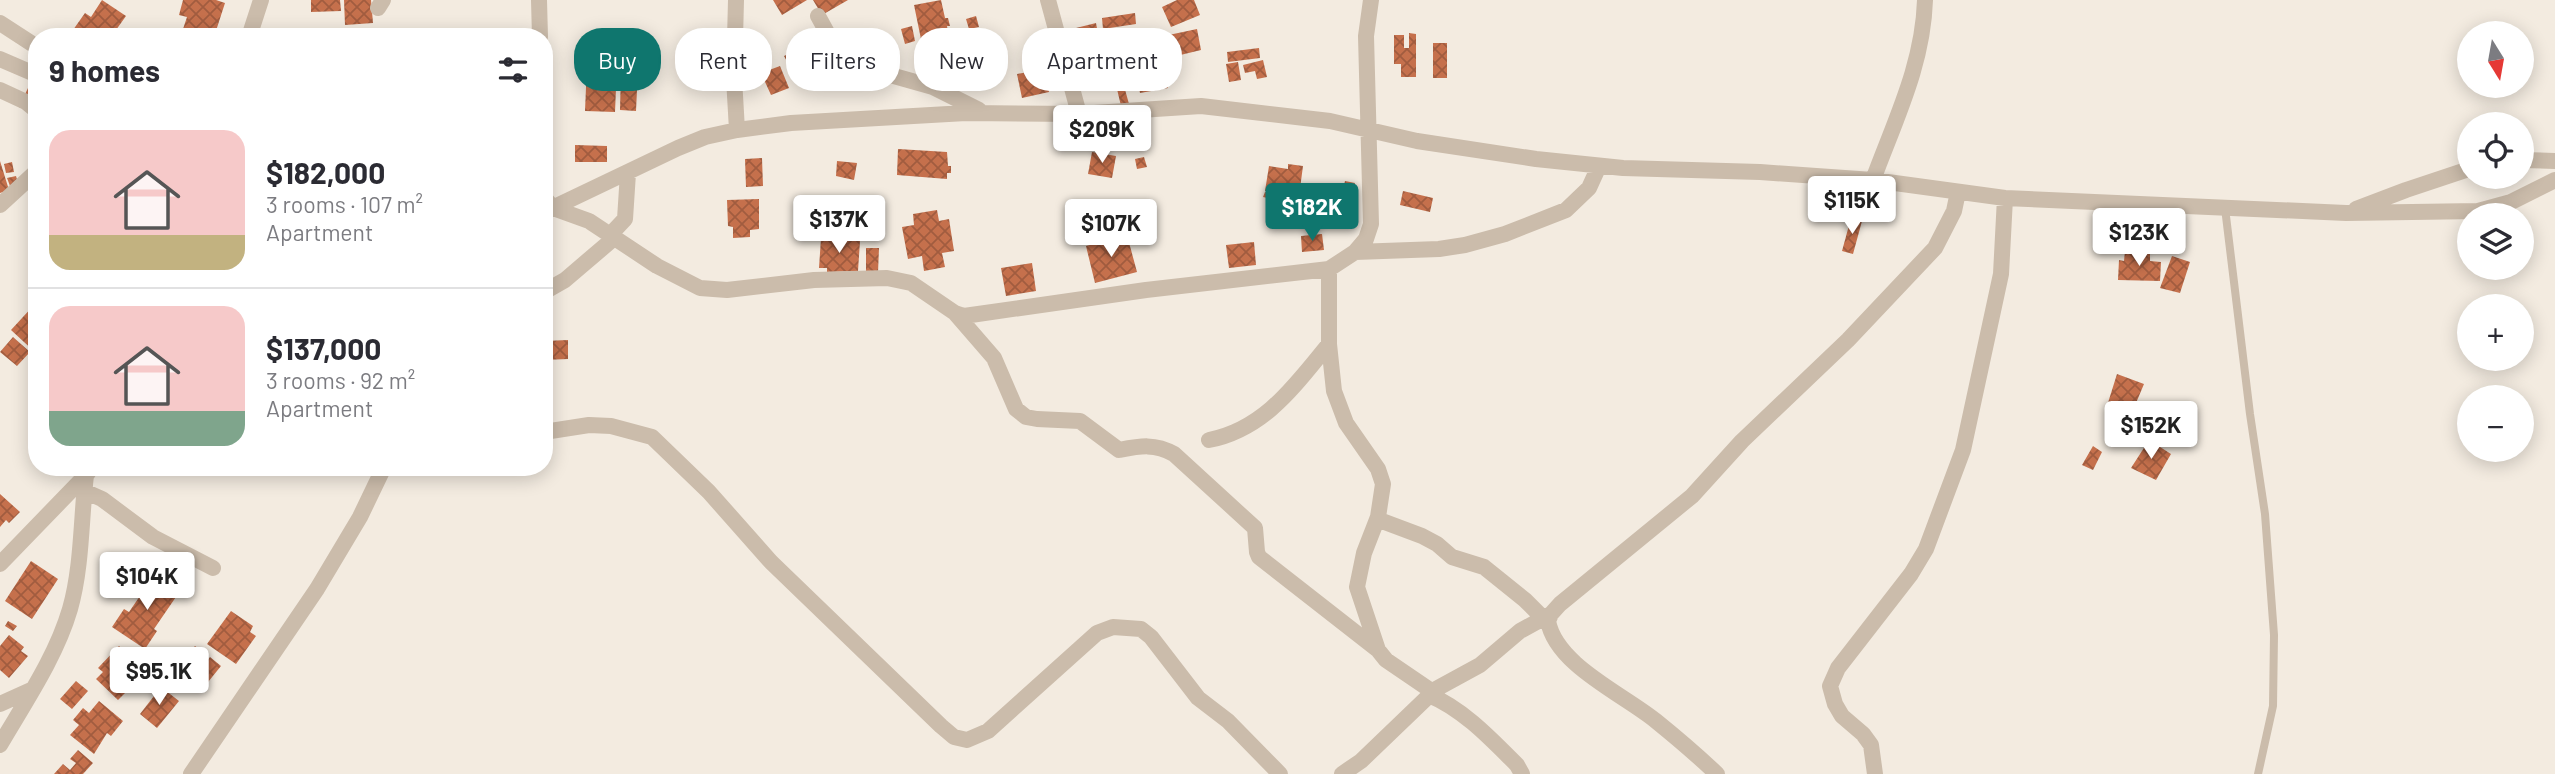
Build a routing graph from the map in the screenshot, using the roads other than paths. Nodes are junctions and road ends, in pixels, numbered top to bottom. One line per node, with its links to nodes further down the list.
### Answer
1 (261, 0): 9 (street)
2 (539, 0): 10 (street)
3 (736, 0): 18 (street)
4 (1048, 0): 17 (street)
5 (1371, 0): 19 (street)
6 (1925, 0): 26 (street)
7 (818, 16): 16 (street)
8 (0, 23): 11 (street)
9 (252, 28)
10 (540, 28)
11 (28, 41)
12 (0, 59): 13 (street)
13 (28, 71)
14 (0, 90): 15 (street)
15 (28, 104)
16 (985, 113): 17 (street); 18 (street)
17 (1079, 114): 19 (street)
18 (737, 130): 23 (street)
19 (1368, 130): 22 (street); 36 (street)
20 (2534, 160): 21 (street)
21 (2555, 161)
22 (1599, 166): 26 (street); 36 (street)
23 (628, 173): 30 (street); 35 (street)
24 (2457, 173): 34 (street)
25 (28, 179): 31 (street)
26 (1873, 180): 28 (street)
27 (2555, 180): 34 (street)
28 (1958, 192): 29 (street); 48 (street)
29 (2005, 198): 33 (street); 59 (street)
30 (553, 204)
31 (0, 205)
32 (553, 208): 35 (street)
33 (2225, 208): 34 (street); 60 (lane)
34 (2346, 213)
35 (611, 237): 38 (street); 39 (street)
36 (1355, 252): 37 (street)
37 (1329, 270): 39 (street); 40 (street)
38 (553, 287)
39 (955, 313): 49 (street)
40 (1329, 344): 42 (street); 45 (street)
41 (553, 431): 55 (street)
42 (1209, 440)
43 (380, 476): 54 (street)
44 (88, 478): 46 (street); 47 (street); 50 (street)
45 (1378, 517): 48 (street); 49 (street)
46 (0, 564)
47 (213, 568)
48 (1547, 615): 51 (street); 58 (street)
49 (1378, 650): 51 (street)
50 (31, 690): 52 (street); 53 (street)
51 (1431, 694): 56 (street); 57 (street)
52 (0, 704)
53 (0, 745)
54 (191, 774)
55 (1280, 774)
56 (1342, 774)
57 (1522, 774)
58 (1717, 774)
59 (1875, 774)
60 (2258, 774)

